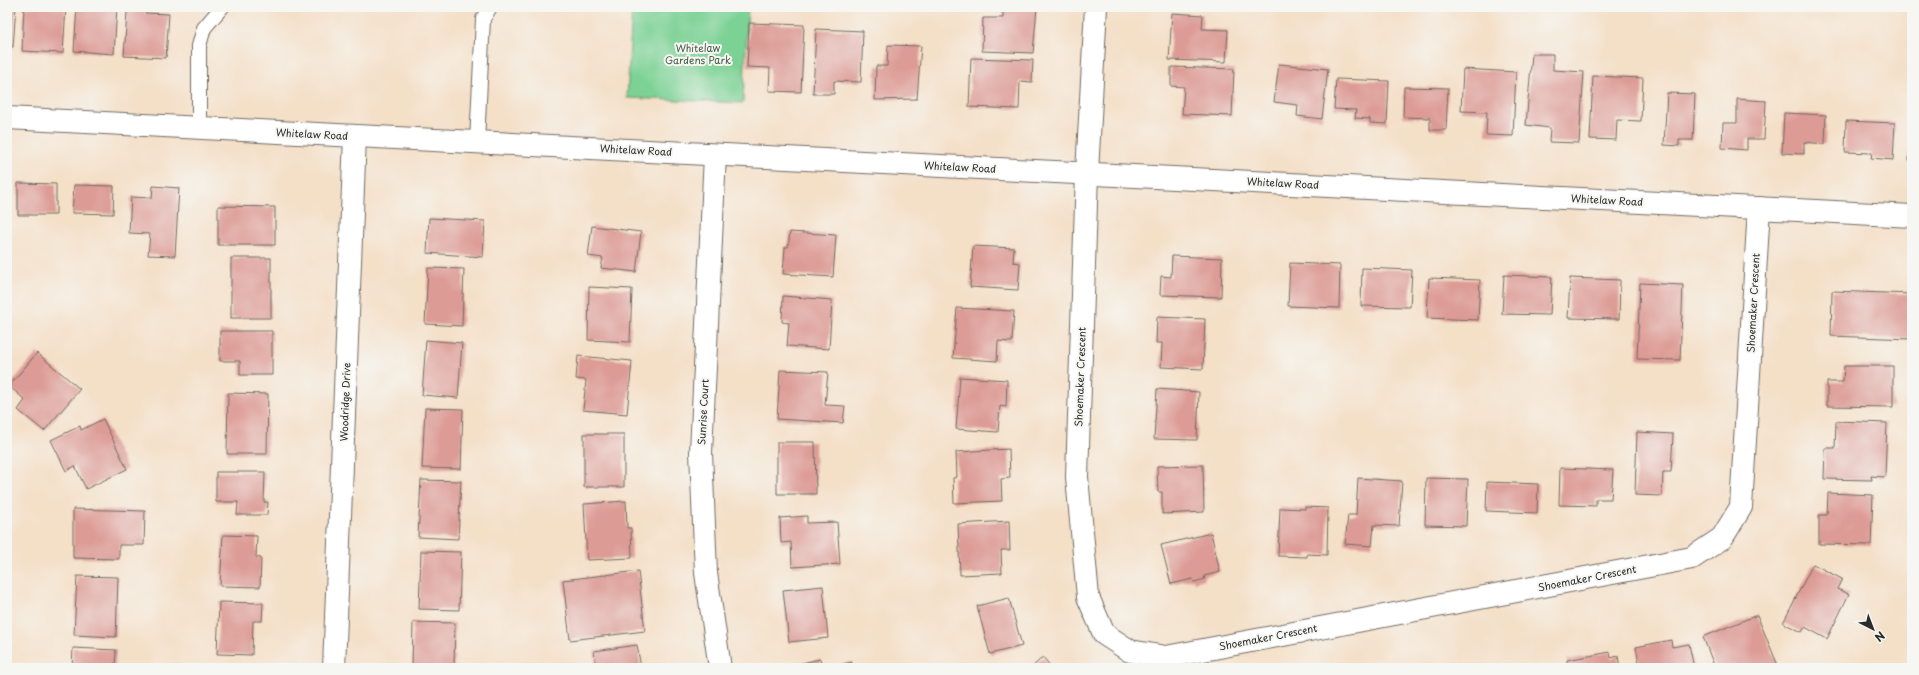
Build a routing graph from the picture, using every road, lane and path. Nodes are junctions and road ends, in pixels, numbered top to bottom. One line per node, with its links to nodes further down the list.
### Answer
1 (222, 7): 5 (lane)
2 (490, 7): 7 (lane)
3 (1096, 7): 9 (street, Shoemaker Crescent)
4 (7, 118): 5 (street, Whitelaw Road)
5 (199, 128): 6 (street, Whitelaw Road)
6 (355, 136): 7 (street, Whitelaw Road); 12 (street, Woodridge Drive)
7 (477, 142): 8 (street, Whitelaw Road)
8 (715, 155): 9 (street, Whitelaw Road); 13 (street, Sunrise Court)
9 (1088, 173): 10 (street, Whitelaw Road); 10 (street, Shoemaker Crescent)
10 (1758, 208): 11 (street, Whitelaw Road)
11 (1912, 216)
12 (334, 668)
13 (720, 668)

